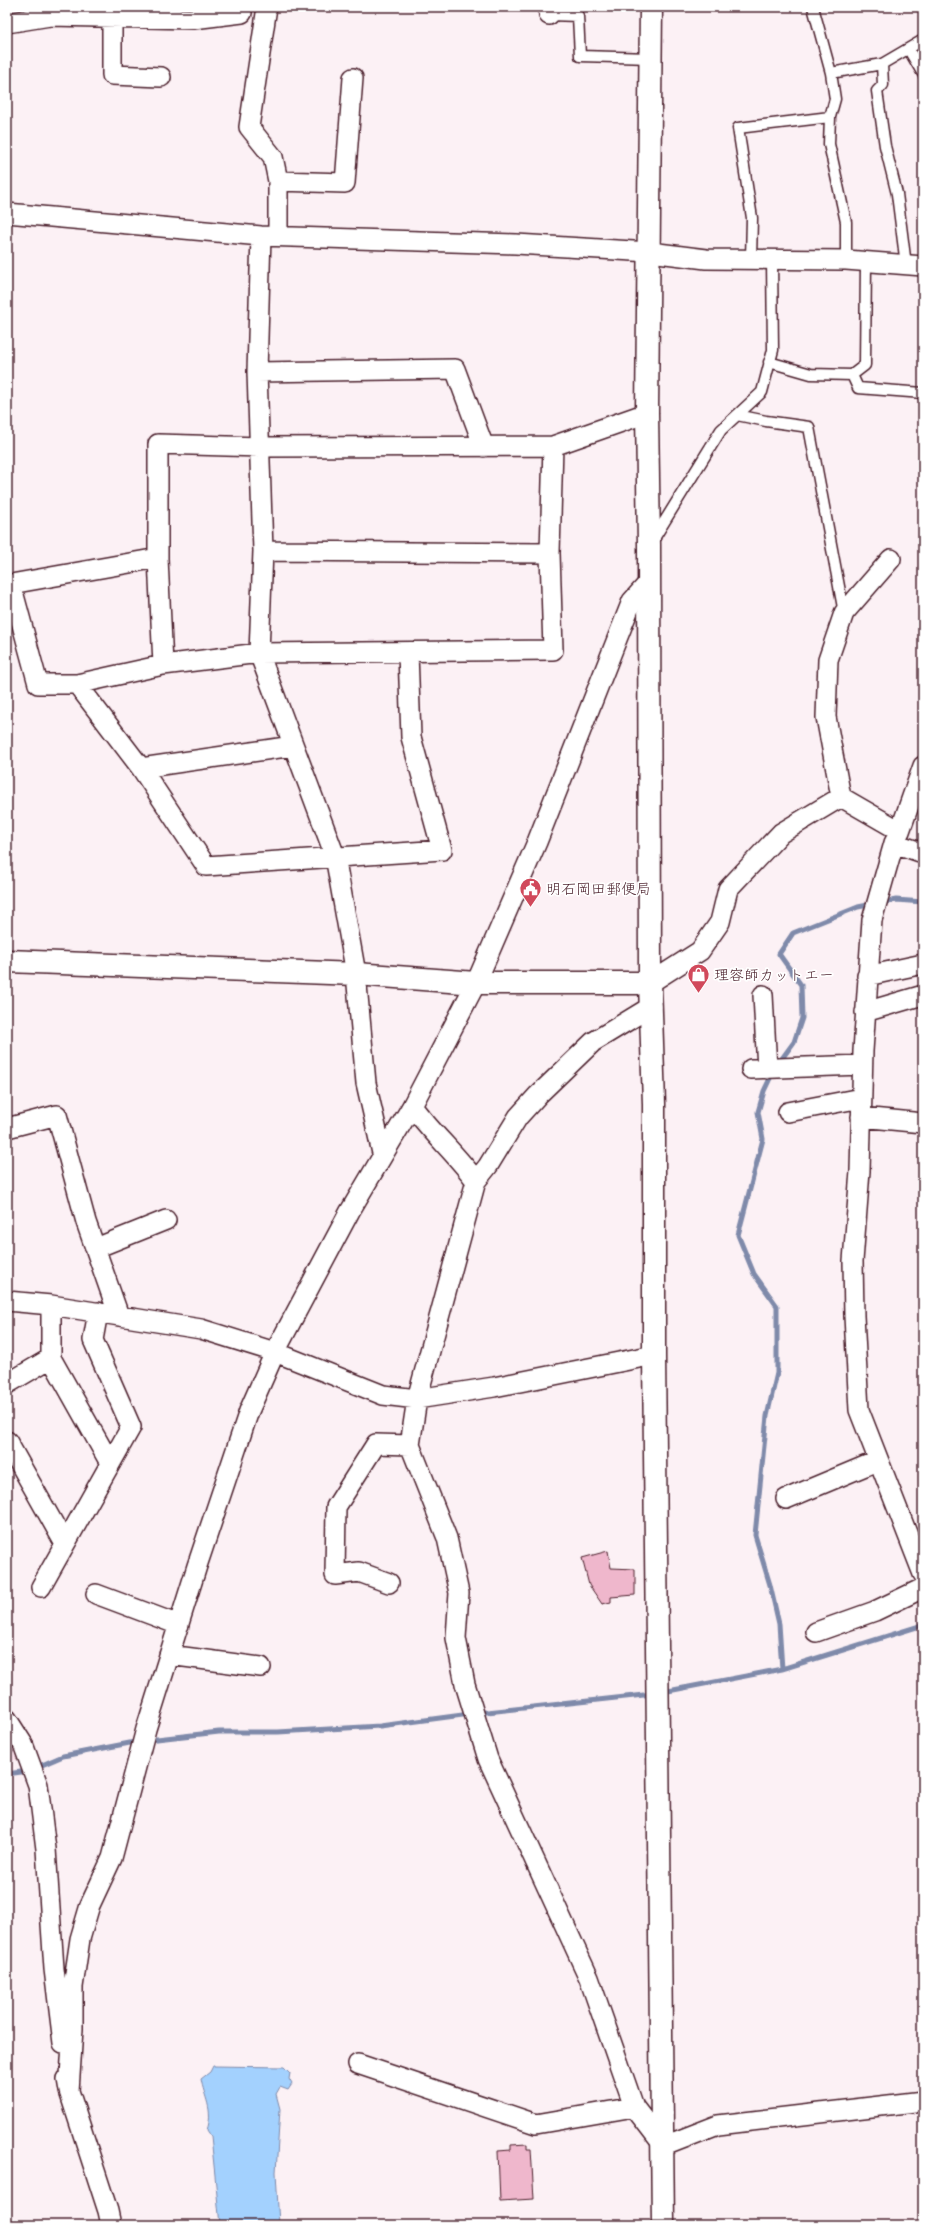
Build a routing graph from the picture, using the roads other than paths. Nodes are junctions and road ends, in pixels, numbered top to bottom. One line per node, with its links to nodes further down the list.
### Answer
1 (267, 7): 17 (street)
2 (651, 7): 10 (street)
3 (813, 7): 12 (lane)
4 (549, 11): 10 (lane)
5 (242, 13): 6 (street)
6 (112, 17): 7 (street); 14 (street)
7 (7, 24)
8 (923, 40): 9 (lane)
9 (909, 50): 11 (lane); 13 (lane)
10 (651, 58): 20 (street)
11 (882, 64): 12 (lane); 25 (lane)
12 (831, 73): 16 (lane)
13 (923, 74)
14 (161, 77)
15 (353, 78): 17 (street)
16 (830, 117): 21 (lane); 23 (lane)
17 (278, 181): 19 (street)
18 (7, 213): 19 (street)
19 (270, 236): 20 (street); 27 (street)
20 (650, 252): 21 (street); 30 (street)
21 (751, 259): 22 (street)
22 (772, 259): 23 (street); 26 (lane)
23 (846, 260): 24 (street)
24 (866, 262): 25 (street); 28 (lane)
25 (915, 266)
26 (769, 362): 28 (lane); 31 (lane)
27 (257, 372): 33 (street); 34 (street)
28 (852, 375): 29 (lane)
29 (923, 393)
30 (647, 413): 32 (street); 35 (street)
31 (737, 415): 35 (lane); 42 (lane)
32 (553, 446): 34 (street); 37 (street)
33 (261, 447): 34 (street); 36 (street); 38 (street)
34 (484, 447)
35 (649, 545): 40 (street)
36 (263, 551): 37 (street); 43 (street)
37 (550, 553): 44 (street)
38 (158, 558): 41 (street); 45 (street)
39 (891, 559): 42 (street)
40 (649, 582): 58 (street); 59 (street)
41 (9, 584): 46 (street)
42 (844, 613): 50 (street)
43 (259, 653): 44 (street); 45 (street); 47 (street)
44 (408, 653): 53 (street)
45 (163, 665): 46 (street)
46 (77, 684): 48 (street)
47 (293, 746): 48 (street); 53 (street)
48 (141, 768): 53 (street)
49 (923, 769): 51 (street)
50 (841, 797): 51 (street); 59 (street)
51 (897, 837): 52 (street); 57 (street)
52 (923, 853)
53 (335, 856): 56 (street)
54 (7, 962): 56 (street)
55 (923, 964): 57 (street)
56 (356, 974): 58 (street); 71 (street)
57 (867, 976): 63 (street)
58 (476, 983): 59 (street); 66 (street)
59 (650, 983): 62 (street)
60 (763, 995): 64 (street)
61 (923, 995): 63 (street)
62 (652, 1006): 72 (street); 80 (street)
63 (865, 1012): 64 (street)
64 (862, 1065): 65 (street)
65 (861, 1098): 67 (street); 68 (street)
66 (412, 1106): 71 (street); 72 (street)
67 (788, 1112)
68 (861, 1117): 69 (street); 86 (street)
69 (923, 1123)
70 (7, 1128): 74 (street)
71 (382, 1153): 79 (street)
72 (476, 1181): 83 (street)
73 (166, 1220): 74 (street)
74 (96, 1248): 78 (street)
75 (7, 1301): 76 (street)
76 (51, 1305): 77 (street); 81 (street)
77 (98, 1312): 78 (street); 87 (street)
78 (119, 1316): 79 (street)
79 (275, 1352): 83 (street); 95 (street)
80 (654, 1355): 83 (street); 104 (street)
81 (51, 1358): 82 (street); 87 (street)
82 (7, 1384)
83 (417, 1399): 85 (street)
84 (7, 1441): 89 (street)
85 (410, 1445): 91 (street); 103 (street)
86 (878, 1460): 88 (street); 90 (street)
87 (110, 1462): 89 (street)
88 (786, 1500)
89 (65, 1544): 92 (street)
90 (923, 1574)
91 (390, 1584)
92 (41, 1587)
93 (923, 1588): 96 (street)
94 (96, 1594): 95 (street)
95 (179, 1624): 97 (street)
96 (816, 1632)
97 (169, 1655): 98 (street); 101 (street)
98 (260, 1666)
99 (7, 1719): 101 (street)
100 (358, 2064): 103 (street)
101 (69, 2091): 105 (street)
102 (923, 2101): 104 (street)
103 (634, 2107): 104 (street)
104 (664, 2146): 106 (street)
105 (111, 2225)
106 (663, 2225)

